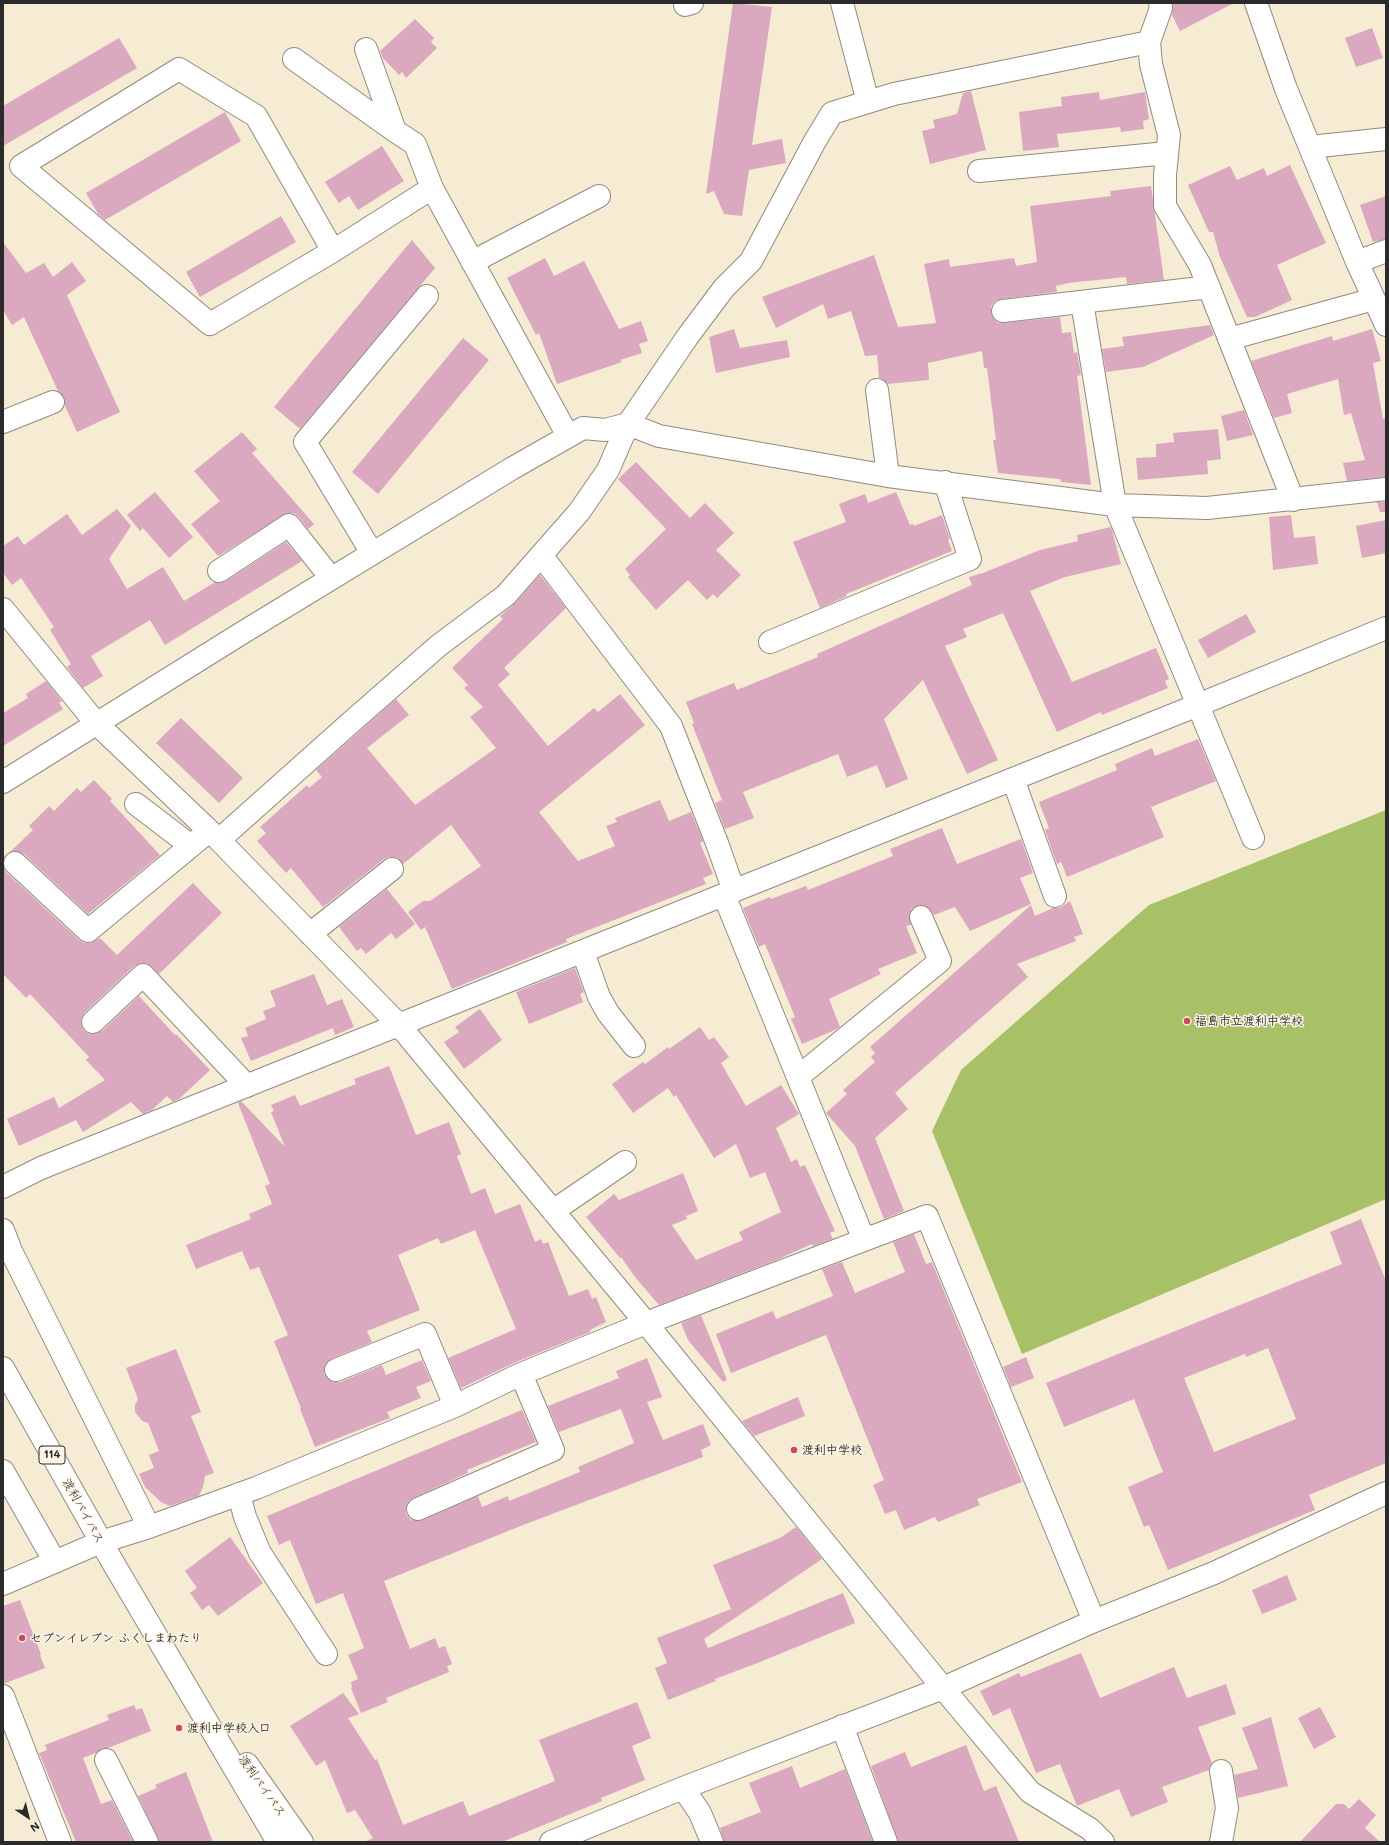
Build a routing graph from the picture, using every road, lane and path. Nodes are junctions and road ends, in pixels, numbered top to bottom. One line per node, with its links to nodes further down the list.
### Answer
1 (842, 3): 7 (main road)
2 (1160, 3): 4 (main road)
3 (1256, 3): 10 (main road)
4 (1149, 42): 7 (main road); 11 (main road)
5 (366, 50): 8 (main road)
6 (294, 59): 8 (main road)
7 (868, 102): 29 (main road)
8 (395, 131): 13 (main road)
9 (1386, 139): 10 (main road)
10 (1310, 147): 18 (main road)
11 (1167, 153): 12 (main road); 19 (main road)
12 (979, 171)
13 (432, 188): 15 (main road); 17 (main road)
14 (599, 196): 17 (main road)
15 (333, 251): 15 (main road)
16 (1386, 251): 18 (main road)
17 (472, 262): 30 (main road)
18 (1357, 262): 21 (main road)
19 (1209, 287): 22 (main road); 25 (main road)
20 (427, 296): 36 (main road)
21 (1374, 299): 24 (main road); 25 (main road)
22 (1082, 302): 23 (main road); 35 (main road)
23 (1003, 311)
24 (1386, 325)
25 (1229, 339): 34 (main road)
26 (877, 390): 31 (main road)
27 (53, 402): 28 (main road)
28 (3, 422)
29 (628, 424): 30 (main road); 31 (main road); 37 (main road)
30 (575, 432): 36 (main road)
31 (888, 476): 32 (main road)
32 (945, 482): 35 (main road); 42 (main road)
33 (1386, 489): 34 (main road)
34 (1293, 500): 35 (main road)
35 (1115, 505): 43 (main road)
36 (372, 553): 39 (main road)
37 (542, 555): 48 (main road); 53 (main road)
38 (219, 571): 39 (main road)
39 (332, 578): 44 (main road)
40 (3, 608): 44 (main road)
41 (1386, 628): 43 (main road)
42 (770, 642)
43 (1198, 705): 45 (main road); 49 (main road)
44 (96, 723): 46 (main road); 48 (main road)
45 (1013, 779): 53 (main road); 54 (main road)
46 (3, 782)
47 (136, 804): 50 (main road)
48 (214, 836): 50 (main road); 56 (main road)
49 (1253, 838)
50 (191, 846): 51 (main road)
51 (15, 863)
52 (392, 869): 56 (main road)
53 (729, 893): 57 (main road); 61 (main road)
54 (1055, 896)
55 (921, 917): 61 (main road)
56 (310, 934): 59 (main road)
57 (583, 952): 59 (main road); 60 (main road)
58 (93, 1022): 62 (main road)
59 (399, 1025): 62 (main road); 65 (main road)
60 (634, 1046)
61 (798, 1077): 67 (main road)
62 (247, 1086): 64 (main road)
63 (625, 1162): 65 (main road)
64 (3, 1187)
65 (553, 1212): 68 (main road)
66 (3, 1230): 77 (main road)
67 (864, 1240): 68 (main road); 81 (main road)
68 (646, 1324): 71 (main road); 84 (main road)
69 (3, 1368): 78 (main road, 渡利バイパス / 114)
70 (336, 1370): 72 (main road)
71 (521, 1374): 72 (main road); 76 (main road)
72 (455, 1406): 75 (main road)
73 (3, 1472): 79 (main road)
74 (1386, 1493): 81 (main road)
75 (239, 1494): 77 (main road); 83 (main road)
76 (418, 1508)
77 (149, 1527): 78 (main road)
78 (101, 1542): 79 (main road); 82 (main road, 渡利バイパス / 114)
79 (55, 1562): 80 (main road)
80 (3, 1584)
81 (1094, 1621): 84 (main road)
82 (154, 1632): 92 (main road, 渡利バイパス / 114); 93 (main road, 渡利バイパス / 114)
83 (326, 1654)
84 (943, 1688): 86 (main road); 97 (main road)
85 (3, 1696): 90 (main road)
86 (842, 1726): 89 (main road); 96 (main road)
87 (106, 1760): 91 (main road)
88 (1221, 1771): 98 (main road)
89 (683, 1788): 94 (main road); 95 (main road)
90 (60, 1842)
91 (147, 1842)
92 (278, 1842)
93 (302, 1842)
94 (551, 1842)
95 (712, 1842)
96 (886, 1842)
97 (1103, 1842)
98 (1221, 1842)

